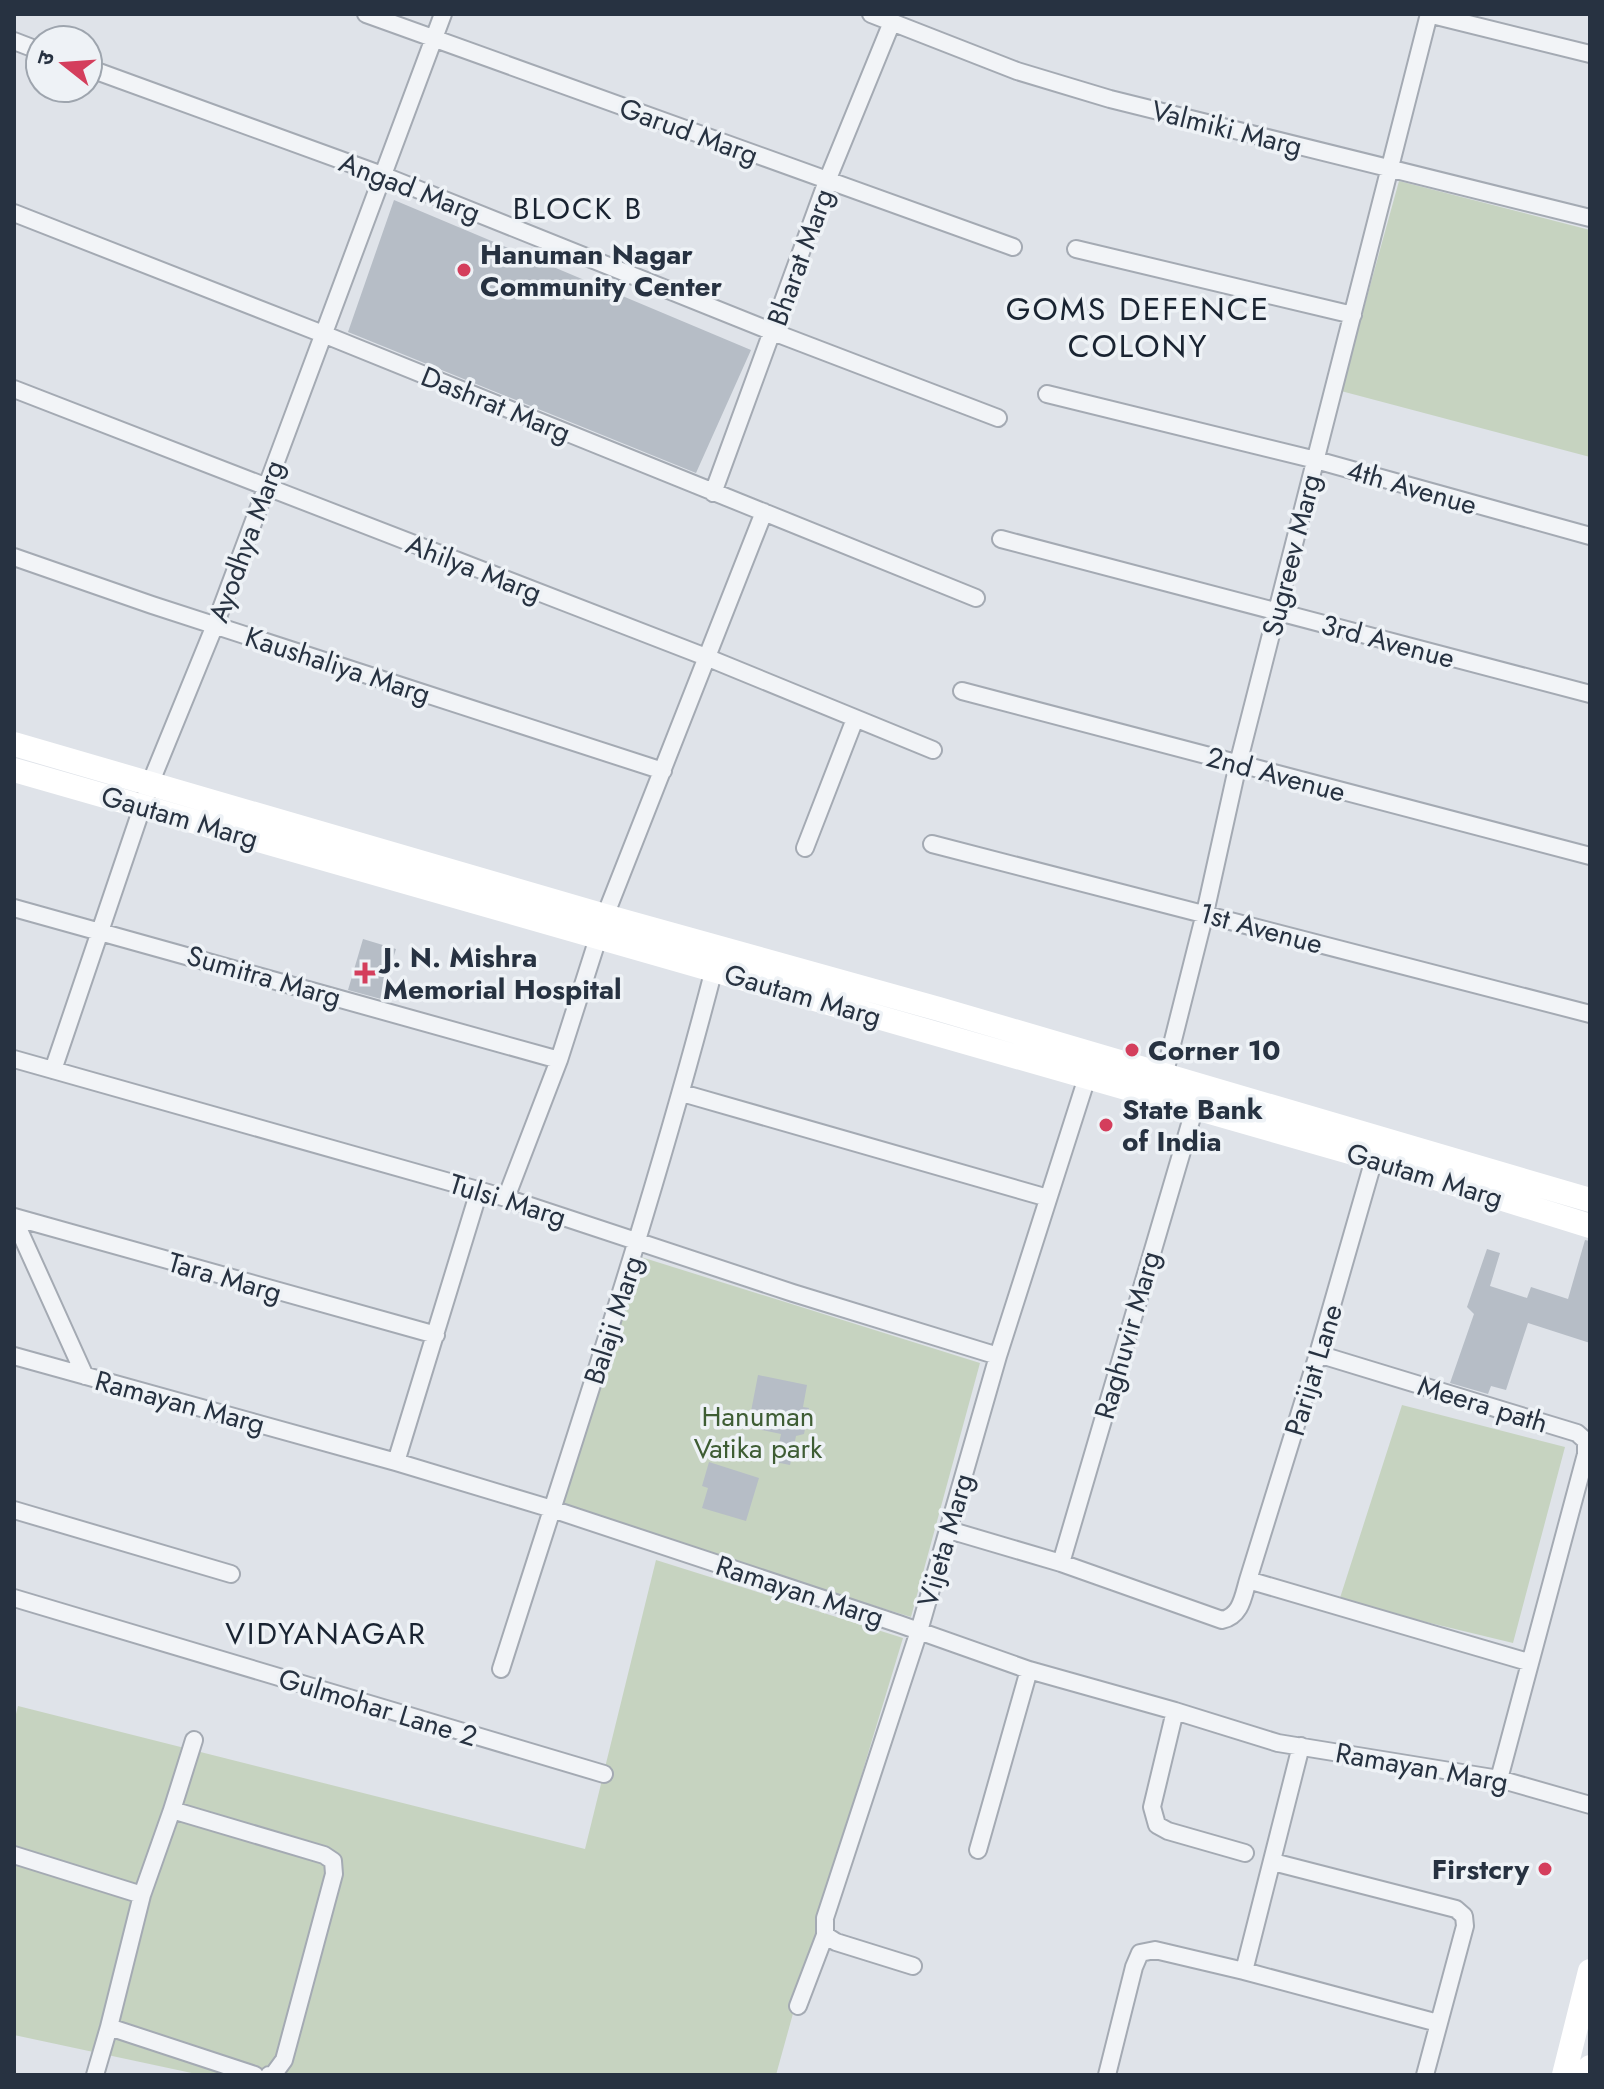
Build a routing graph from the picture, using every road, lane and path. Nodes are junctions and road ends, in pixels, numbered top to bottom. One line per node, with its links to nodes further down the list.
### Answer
1 (366, 14): 6 (street, Garud Marg)
2 (443, 14): 6 (street, Ayodhya Marg)
3 (871, 14): 5 (street, Valmiki Marg)
4 (1429, 14): 7 (street); 9 (street, Sugreev Marg)
5 (892, 22): 9 (street, Valmiki Marg); 11 (street, Bharat Marg)
6 (434, 38): 10 (street, Ayodhya Marg); 11 (street, Garud Marg)
7 (1590, 54)
8 (104, 74): 10 (street, Angad Marg)
9 (1389, 169): 13 (street, Valmiki Marg); 16 (street, Sugreev Marg)
10 (382, 175): 17 (street, Angad Marg); 18 (street, Ayodhya Marg)
11 (827, 181): 14 (street, Garud Marg); 17 (street, Bharat Marg)
12 (14, 213): 18 (street, Dashrat Marg)
13 (1590, 218)
14 (1013, 247)
15 (1076, 249): 16 (street)
16 (1353, 315): 22 (street, Sugreev Marg)
17 (773, 332): 21 (street, Angad Marg); 24 (street, Bharat Marg)
18 (323, 334): 23 (street, Ayodhya Marg); 24 (street, Dashrat Marg)
19 (14, 389): 23 (street, Ahilya Marg)
20 (1047, 394): 22 (street, 4th Avenue)
21 (998, 418)
22 (1316, 460): 26 (street, 4th Avenue); 30 (street, Sugreev Marg)
23 (266, 489): 31 (street, Ayodhya Marg); 32 (street, Ahilya Marg)
24 (713, 493): 25 (street, Dashrat Marg)
25 (764, 512): 29 (street, Dashrat Marg); 32 (street)
26 (1590, 536)
27 (1001, 539): 30 (street, 3rd Avenue)
28 (14, 557): 31 (street, Kaushaliya Marg)
29 (976, 598)
30 (1276, 611): 34 (street, 3rd Avenue); 38 (street, Sugreev Marg)
31 (215, 625): 40 (street, Kaushaliya Marg); 41 (street, Ayodhya Marg)
32 (706, 657): 35 (street, Ahilya Marg); 40 (street)
33 (962, 691): 38 (street, 2nd Avenue)
34 (1590, 694)
35 (855, 719): 37 (street, Ahilya Marg); 43 (street)
36 (14, 744): 41 (street, Gautam Marg)
37 (933, 750)
38 (1238, 764): 44 (street, 2nd Avenue); 46 (street, Sugreev Marg)
39 (14, 770): 41 (street, Gautam Marg)
40 (663, 771): 47 (street)
41 (146, 795): 47 (street, Gautam Marg); 48 (street, Ayodhya Marg)
42 (932, 844): 46 (street, 1st Avenue)
43 (805, 848)
44 (1590, 856)
45 (14, 908): 48 (street, Sumitra Marg)
46 (1205, 913): 50 (street, 1st Avenue); 55 (street, Sugreev Marg)
47 (602, 926): 49 (street, Gautam Marg); 52 (street); 53 (street, Gautam Marg)
48 (100, 930): 52 (street, Sumitra Marg); 54 (street, Ayodhya Marg)
49 (714, 969): 53 (street, Gautam Marg); 56 (street, Balaji Marg)
50 (1590, 1014)
51 (14, 1059): 54 (street, Tulsi Marg)
52 (559, 1060): 60 (street)
53 (1090, 1066): 55 (street, Gautam Marg); 61 (street, Vijeta Marg)
54 (53, 1070): 59 (street, Tulsi Marg)
55 (1162, 1086): 57 (street, Gautam Marg); 62 (street, Gautam Marg)
56 (682, 1093): 61 (street); 65 (street, Balaji Marg)
57 (1195, 1107): 58 (street, Gautam Marg); 75 (street, Raghuvir Marg)
58 (1374, 1159): 64 (street, Gautam Marg); 67 (street, Parijat Lane)
59 (479, 1191): 60 (street, Tulsi Marg); 66 (street)
60 (506, 1198): 65 (street, Tulsi Marg)
61 (1048, 1198): 69 (street, Vijeta Marg)
62 (1590, 1200)
63 (14, 1218): 66 (street, Tara Marg); 70 (street)
64 (1590, 1226)
65 (639, 1240): 69 (street, Tulsi Marg); 72 (street, Balaji Marg)
66 (436, 1335): 71 (street)
67 (1318, 1354): 77 (street, Parijat Lane); 80 (street, Meera path)
68 (14, 1356): 70 (street, Ramayan Marg)
69 (998, 1356): 74 (street, Vijeta Marg)
70 (85, 1376): 71 (street, Ramayan Marg)
71 (396, 1462): 72 (street, Ramayan Marg)
72 (552, 1509): 79 (street, Ramayan Marg); 81 (street, Balaji Marg)
73 (14, 1510): 76 (street)
74 (949, 1530): 75 (street); 79 (street, Vijeta Marg)
75 (1061, 1563): 77 (street, Parijat Lane)
76 (231, 1574)
77 (1248, 1580): 80 (street)
78 (14, 1598): 86 (street, Gulmohar Lane 2)
79 (919, 1631): 82 (street, Ramayan Marg); 95 (street, Vijeta Marg)
80 (1528, 1662): 87 (street, Meera path)
81 (501, 1669)
82 (1029, 1670): 83 (street, Ramayan Marg); 90 (street)
83 (1175, 1711): 85 (street, Ramayan Marg); 91 (street)
84 (194, 1740): 89 (street)
85 (1301, 1746): 87 (street, Ramayan Marg); 93 (street)
86 (604, 1774)
87 (1499, 1779): 88 (street, Ramayan Marg)
88 (1590, 1805)
89 (172, 1810): 94 (street); 105 (street)
90 (978, 1850)
91 (1245, 1853)
92 (14, 1855): 94 (street)
93 (1273, 1862): 97 (street); 100 (street)
94 (142, 1895): 101 (street)
95 (825, 1935): 96 (street); 99 (street, Vijeta Marg)
96 (913, 1966)
97 (1244, 1971): 100 (street); 106 (street)
98 (1590, 1971): 108 (street)
99 (798, 2006)
100 (1438, 2023): 107 (street)
101 (109, 2027): 103 (street); 104 (street)
102 (1590, 2067): 109 (street)
103 (95, 2075)
104 (255, 2075)
105 (269, 2075)
106 (1107, 2075)
107 (1425, 2075)
108 (1564, 2075)
109 (1588, 2075)

